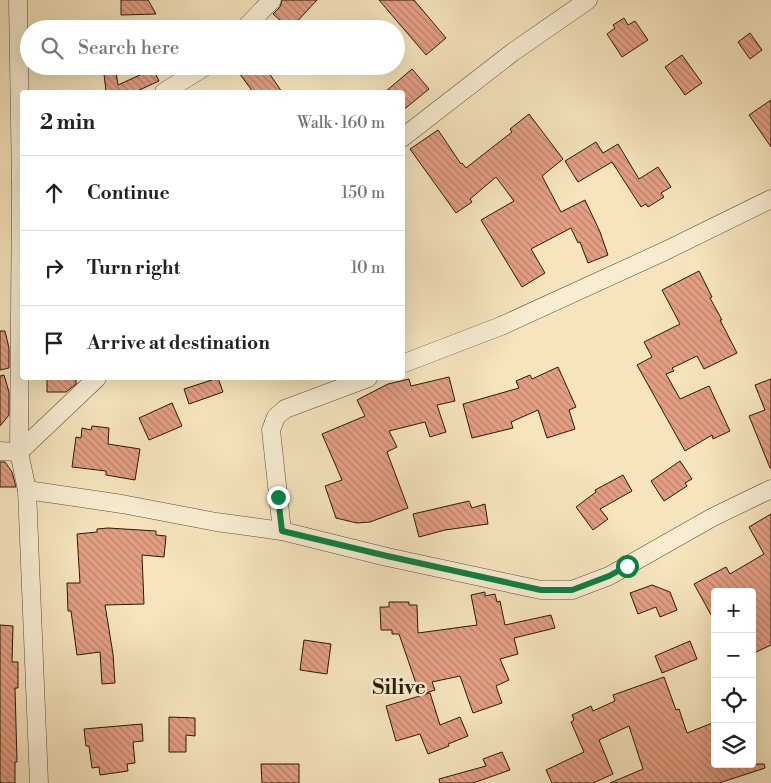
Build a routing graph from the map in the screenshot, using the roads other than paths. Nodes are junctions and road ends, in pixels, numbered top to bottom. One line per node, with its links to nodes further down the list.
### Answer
1 (18, 0): 7 (street)
2 (272, 0): 4 (street)
3 (588, 0): 8 (street)
4 (253, 20)
5 (191, 75): 6 (street)
6 (167, 90)
7 (20, 92)
8 (405, 136)
9 (771, 199): 11 (street)
10 (20, 362): 15 (street)
11 (405, 363)
12 (95, 380): 15 (street)
13 (363, 380): 18 (street)
14 (0, 451): 15 (street)
15 (19, 452): 17 (street)
16 (771, 489): 18 (street)
17 (27, 490): 18 (street); 19 (street)
18 (282, 531)
19 (39, 783)

